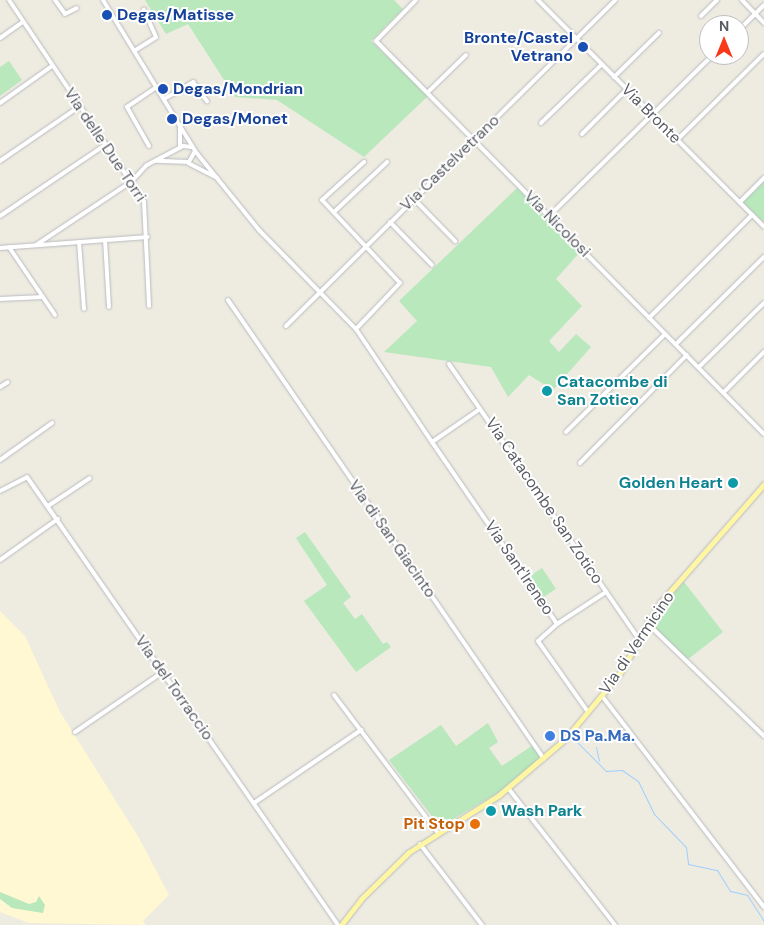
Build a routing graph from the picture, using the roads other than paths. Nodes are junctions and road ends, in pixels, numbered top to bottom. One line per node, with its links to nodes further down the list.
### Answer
1 (9, 0): 15 (street, Via delle Due Torri)
2 (55, 0): 10 (street)
3 (103, 0): 20 (street, Via Sant'Ireneo)
4 (416, 0): 29 (street, Via Nicolosi)
5 (538, 0): 19 (street, Via Bronte)
6 (615, 0): 19 (street, Via Castelvetrano)
7 (717, 0): 13 (street)
8 (742, 0): 12 (street)
9 (764, 5): 12 (street)
10 (77, 8)
11 (144, 10): 20 (street)
12 (756, 14): 14 (street); 16 (street)
13 (702, 15)
14 (749, 21)
15 (23, 22): 18 (street); 25 (street, Via delle Due Torri)
16 (764, 23)
17 (659, 33): 26 (street)
18 (0, 38)
19 (576, 39): 23 (street, Via Bronte); 39 (street, Via Castelvetrano)
20 (134, 51): 27 (street, Via Sant'Ireneo)
21 (764, 54): 38 (street)
22 (466, 55): 29 (street)
23 (601, 65): 26 (street, Via Bronte); 35 (street)
24 (703, 65): 34 (street)
25 (52, 66): 32 (street); 33 (street, Via delle Due Torri)
26 (614, 77): 28 (street, Via Bronte)
27 (157, 87): 30 (street, Via Sant'Ireneo); 41 (street)
28 (626, 90): 34 (street, Via Bronte); 37 (street)
29 (428, 92): 39 (street, Via Nicolosi)
30 (164, 99): 31 (street); 36 (street, Via Sant'Ireneo)
31 (207, 101)
32 (0, 104)
33 (80, 106): 40 (street, Via delle Due Torri); 44 (street)
34 (652, 115): 38 (street, Via Bronte); 57 (street)
35 (541, 123)
36 (179, 124): 42 (street); 43 (street, Via Sant'Ireneo)
37 (582, 134)
38 (677, 140): 53 (street, Via Bronte)
39 (474, 141): 52 (street, Via Castelvetrano); 57 (street, Via Nicolosi)
40 (105, 145): 51 (street, Via delle Due Torri); 56 (street)
41 (149, 146)
42 (179, 149): 43 (street); 45 (street); 46 (street)
43 (194, 150): 46 (street); 50 (street, Via Sant'Ireneo)
44 (0, 161)
45 (156, 161): 46 (street); 51 (street)
46 (185, 162): 50 (street)
47 (364, 162): 54 (street)
48 (387, 162): 54 (street)
49 (764, 178): 53 (street)
50 (221, 180): 70 (street, Via Sant'Ireneo)
51 (131, 182): 60 (street, Via delle Due Torri); 64 (street)
52 (414, 199): 58 (street, Via Castelvetrano); 63 (street)
53 (740, 202): 55 (street, Via Bronte)
54 (334, 212): 65 (street)
55 (752, 215): 59 (street, Via Bronte); 79 (street)
56 (0, 216)
57 (549, 216): 79 (street, Via Nicolosi)
58 (390, 222): 65 (street, Via Castelvetrano); 69 (street)
59 (764, 227)
60 (148, 237): 61 (street); 75 (street, Via delle Due Torri)
61 (105, 240): 62 (street); 76 (street)
62 (79, 242): 64 (street); 77 (street)
63 (455, 242)
64 (36, 244): 66 (street)
65 (366, 246): 70 (street, Via Castelvetrano); 81 (street)
66 (9, 247): 67 (street); 71 (street)
67 (0, 248)
68 (764, 257): 83 (street)
69 (432, 265)
70 (319, 293): 80 (street, Via Castelvetrano); 81 (street, Via Sant'Ireneo)
71 (43, 297): 72 (street); 78 (street)
72 (0, 299)
73 (228, 300): 115 (street, Via di San Giacinto)
74 (764, 303): 87 (street)
75 (148, 306)
76 (109, 307)
77 (84, 310)
78 (55, 314)
79 (649, 318): 82 (street, Via Nicolosi)
80 (286, 326)
81 (356, 329): 95 (street, Via Sant'Ireneo)
82 (665, 334): 83 (street, Via Nicolosi); 93 (street)
83 (676, 344): 85 (street, Via Nicolosi)
84 (764, 352): 90 (street)
85 (686, 355): 87 (street, Via Nicolosi); 97 (street)
86 (449, 364): 91 (street, Via Catacombe San Zotico)
87 (699, 367): 90 (street, Via Nicolosi)
88 (8, 382): 89 (street)
89 (0, 387)
90 (724, 392): 94 (street, Via Nicolosi)
91 (480, 408): 95 (street); 104 (street, Via Catacombe San Zotico)
92 (52, 423): 96 (street)
93 (566, 432)
94 (764, 434)
95 (432, 442): 106 (street, Via Sant'Ireneo)
96 (0, 460)
97 (580, 463)
98 (90, 478): 101 (street)
99 (764, 484): 105 (main road, Via di Vermicino)
100 (0, 491): 101 (street, Via del Torraccio)
101 (48, 506): 102 (street, Via del Torraccio)
102 (58, 519): 103 (street); 108 (street, Via del Torraccio)
103 (0, 560)
104 (606, 592): 106 (street); 107 (street, Via Catacombe San Zotico)
105 (647, 622): 107 (main road, Via di Vermicino); 114 (street)
106 (557, 624): 111 (street, Via Sant'Ireneo)
107 (638, 638): 110 (main road, Via di Vermicino)
108 (163, 672): 113 (street); 117 (street, Via del Torraccio)
109 (334, 695): 112 (street)
110 (602, 696): 111 (main road, Via di Vermicino); 120 (street)
111 (588, 712): 115 (main road, Via di Vermicino)
112 (361, 730): 117 (street); 118 (street)
113 (75, 732)
114 (763, 734)
115 (544, 759): 116 (main road, Via di Vermicino)
116 (508, 788): 118 (main road, Via di Vermicino); 123 (street)
117 (254, 803): 121 (street, Via del Torraccio)
118 (438, 833): 119 (main road, Via di Vermicino)
119 (420, 844): 121 (main road, Via di Vermicino); 122 (street)
120 (764, 907)
121 (340, 925)
122 (482, 925)
123 (615, 925)

